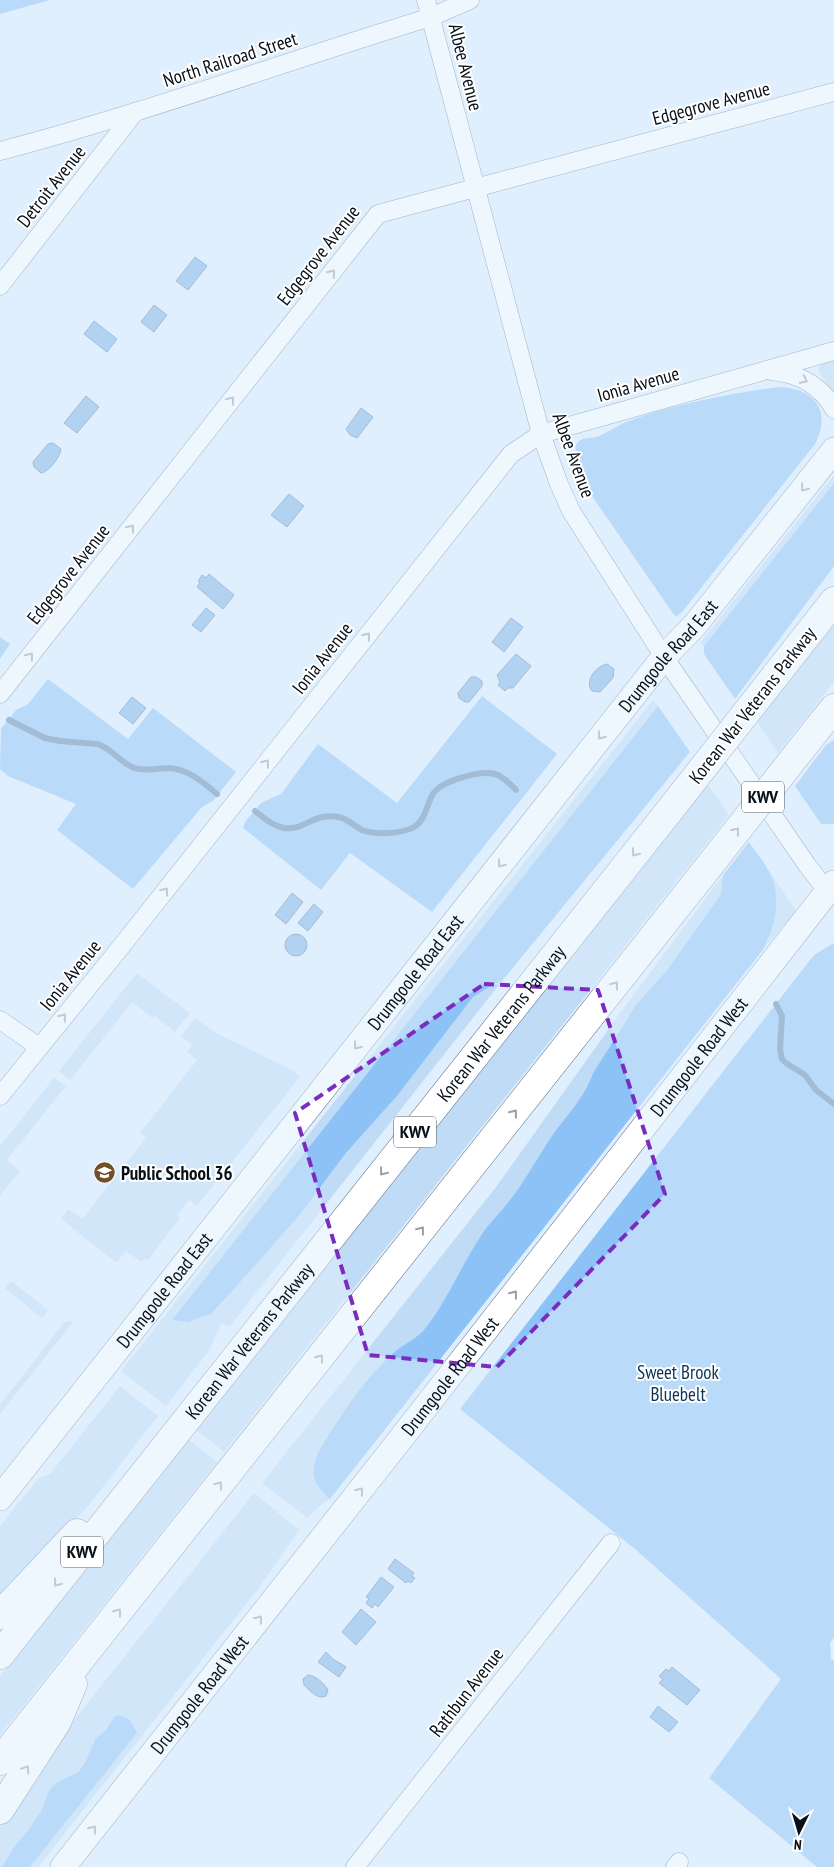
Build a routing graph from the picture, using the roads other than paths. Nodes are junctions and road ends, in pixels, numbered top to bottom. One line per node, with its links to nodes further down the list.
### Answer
1 (426, 0): 3 (street, Albee Avenue)
2 (470, 0): 3 (street, North Railroad Street)
3 (431, 17): 5 (street, North Railroad Street); 7 (street, Albee Avenue)
4 (834, 92): 7 (street, Edgegrove Avenue)
5 (135, 112): 6 (street, North Railroad Street); 8 (street, Detroit Avenue)
6 (0, 151)
7 (475, 187): 12 (street, Albee Avenue); 16 (street, Edgegrove Avenue, one-way to 7)
8 (0, 286)
9 (834, 351): 10 (street, Ionia Avenue)
10 (762, 371): 11 (street, Ionia Avenue, one-way to 11); 12 (street, Ionia Avenue)
11 (834, 409)
12 (542, 434): 15 (street, Albee Avenue); 20 (street, Ionia Avenue, one-way to 12)
13 (834, 450): 15 (main road, Drumgoole Road East, one-way to 15)
14 (834, 601): 22 (highway, Korean War Veterans Parkway / KWV, one-way to 22, bridge)
15 (664, 657): 18 (street, Albee Avenue); 23 (main road, Drumgoole Road East, one-way to 23)
16 (0, 694)
17 (827, 716): 26 (highway, KWV, one-way to 17, bridge)
18 (832, 887): 30 (main road, Drumgoole Road West, one-way to 18)
19 (0, 1020): 20 (street)
20 (39, 1047): 21 (street, Ionia Avenue)
21 (0, 1096)
22 (164, 1448): 25 (highway); 27 (highway, Korean War Veterans Parkway / KWV, one-way to 27)
23 (0, 1498)
24 (611, 1544): 31 (street, Rathbun Avenue)
25 (0, 1615)
26 (87, 1650): 28 (highway, KWV); 29 (highway, one-way to 26)
27 (0, 1655)
28 (0, 1761)
29 (0, 1810)
30 (63, 1867)
31 (355, 1867)

